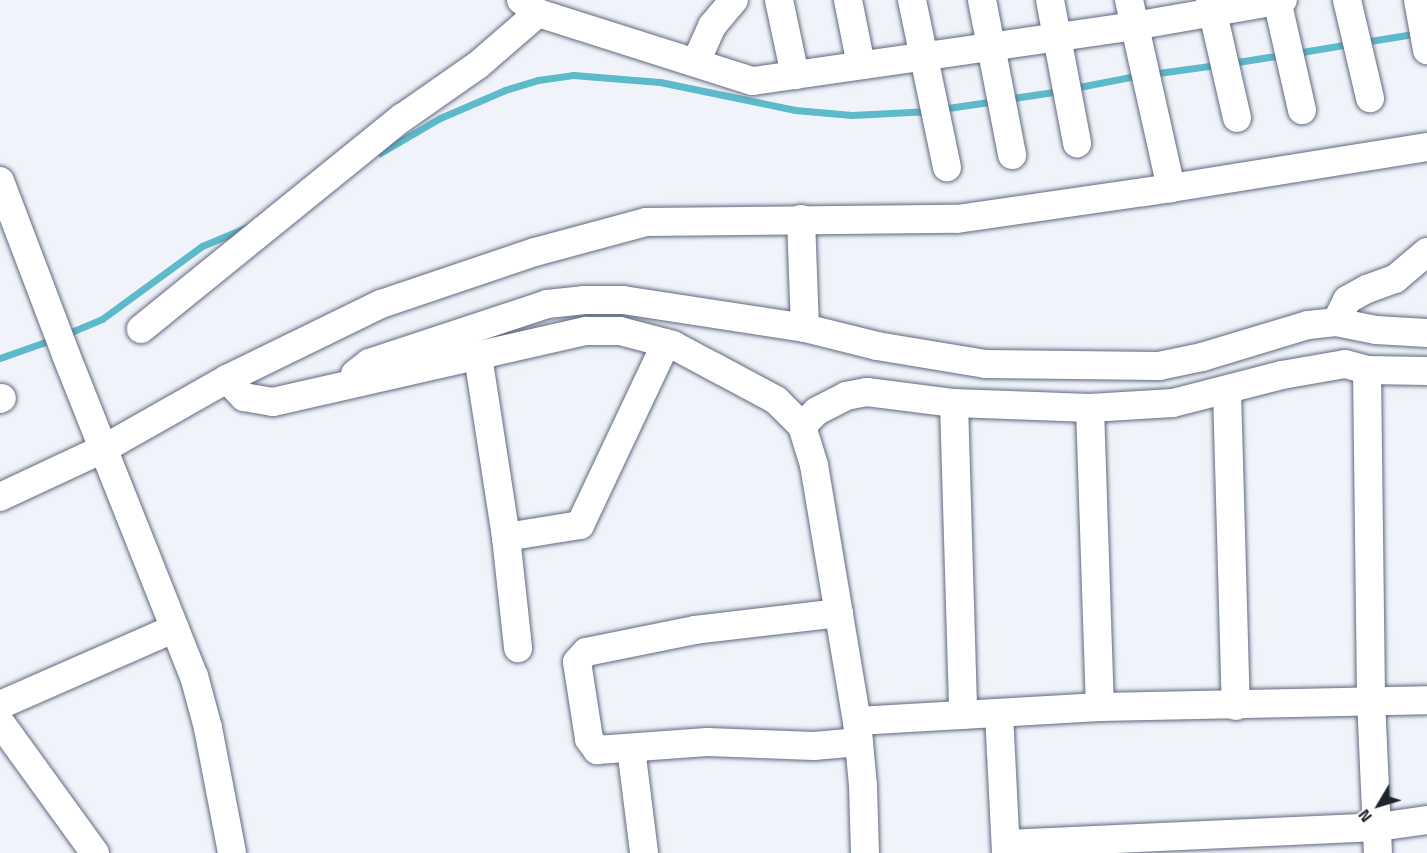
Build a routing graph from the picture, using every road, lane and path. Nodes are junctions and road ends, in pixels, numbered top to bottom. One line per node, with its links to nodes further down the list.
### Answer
1 (734, 0): 17 (street)
2 (779, 0): 19 (street)
3 (848, 0): 18 (street)
4 (912, 0): 16 (street)
5 (982, 0): 14 (street)
6 (1050, 0): 13 (street)
7 (1279, 0): 11 (street); 21 (street)
8 (1347, 0): 20 (street)
9 (1418, 0): 15 (street)
10 (530, 6): 17 (street); 32 (street)
11 (1211, 6): 12 (street); 22 (street)
12 (1131, 13): 13 (street); 28 (street)
13 (1057, 37): 14 (street); 23 (street)
14 (992, 46): 16 (street); 25 (street)
15 (1427, 50)
16 (924, 56): 18 (street); 26 (street)
17 (696, 62): 19 (street)
18 (861, 65): 19 (street)
19 (795, 75)
20 (1370, 98)
21 (1302, 110)
22 (1237, 118)
23 (1077, 143)
24 (1427, 147): 28 (street)
25 (1012, 155)
26 (947, 168)
27 (0, 181): 45 (street)
28 (1170, 188): 29 (street)
29 (801, 219): 33 (street); 39 (street)
30 (1427, 252): 31 (street)
31 (1336, 322): 33 (street); 34 (street)
32 (141, 328)
33 (805, 328): 40 (street)
34 (1427, 333)
35 (666, 343): 36 (street); 44 (street); 47 (street)
36 (478, 356): 40 (street); 47 (street)
37 (1367, 370): 38 (street); 41 (street); 51 (street)
38 (1427, 371)
39 (226, 379): 40 (street); 45 (street)
40 (352, 385)
41 (1227, 391): 43 (street); 54 (street)
42 (954, 403): 43 (street); 44 (street); 57 (street)
43 (1090, 408): 55 (street)
44 (802, 426): 48 (street)
45 (105, 448): 46 (street); 49 (street)
46 (0, 498)
47 (506, 537): 50 (street)
48 (839, 613): 59 (street); 60 (street)
49 (175, 628): 53 (street); 65 (street)
50 (518, 648)
51 (1371, 700): 52 (street); 54 (street); 62 (street)
52 (1427, 700)
53 (0, 705)
54 (1236, 706): 55 (street)
55 (1100, 707): 56 (street)
56 (999, 714): 57 (street); 63 (street)
57 (963, 715): 59 (street)
58 (0, 722): 64 (street)
59 (858, 732): 60 (street); 67 (street)
60 (631, 747): 66 (street)
61 (1427, 820): 62 (street)
62 (1378, 840): 63 (street)
63 (1006, 849)
64 (95, 853)
65 (232, 853)
66 (644, 853)
67 (865, 853)

